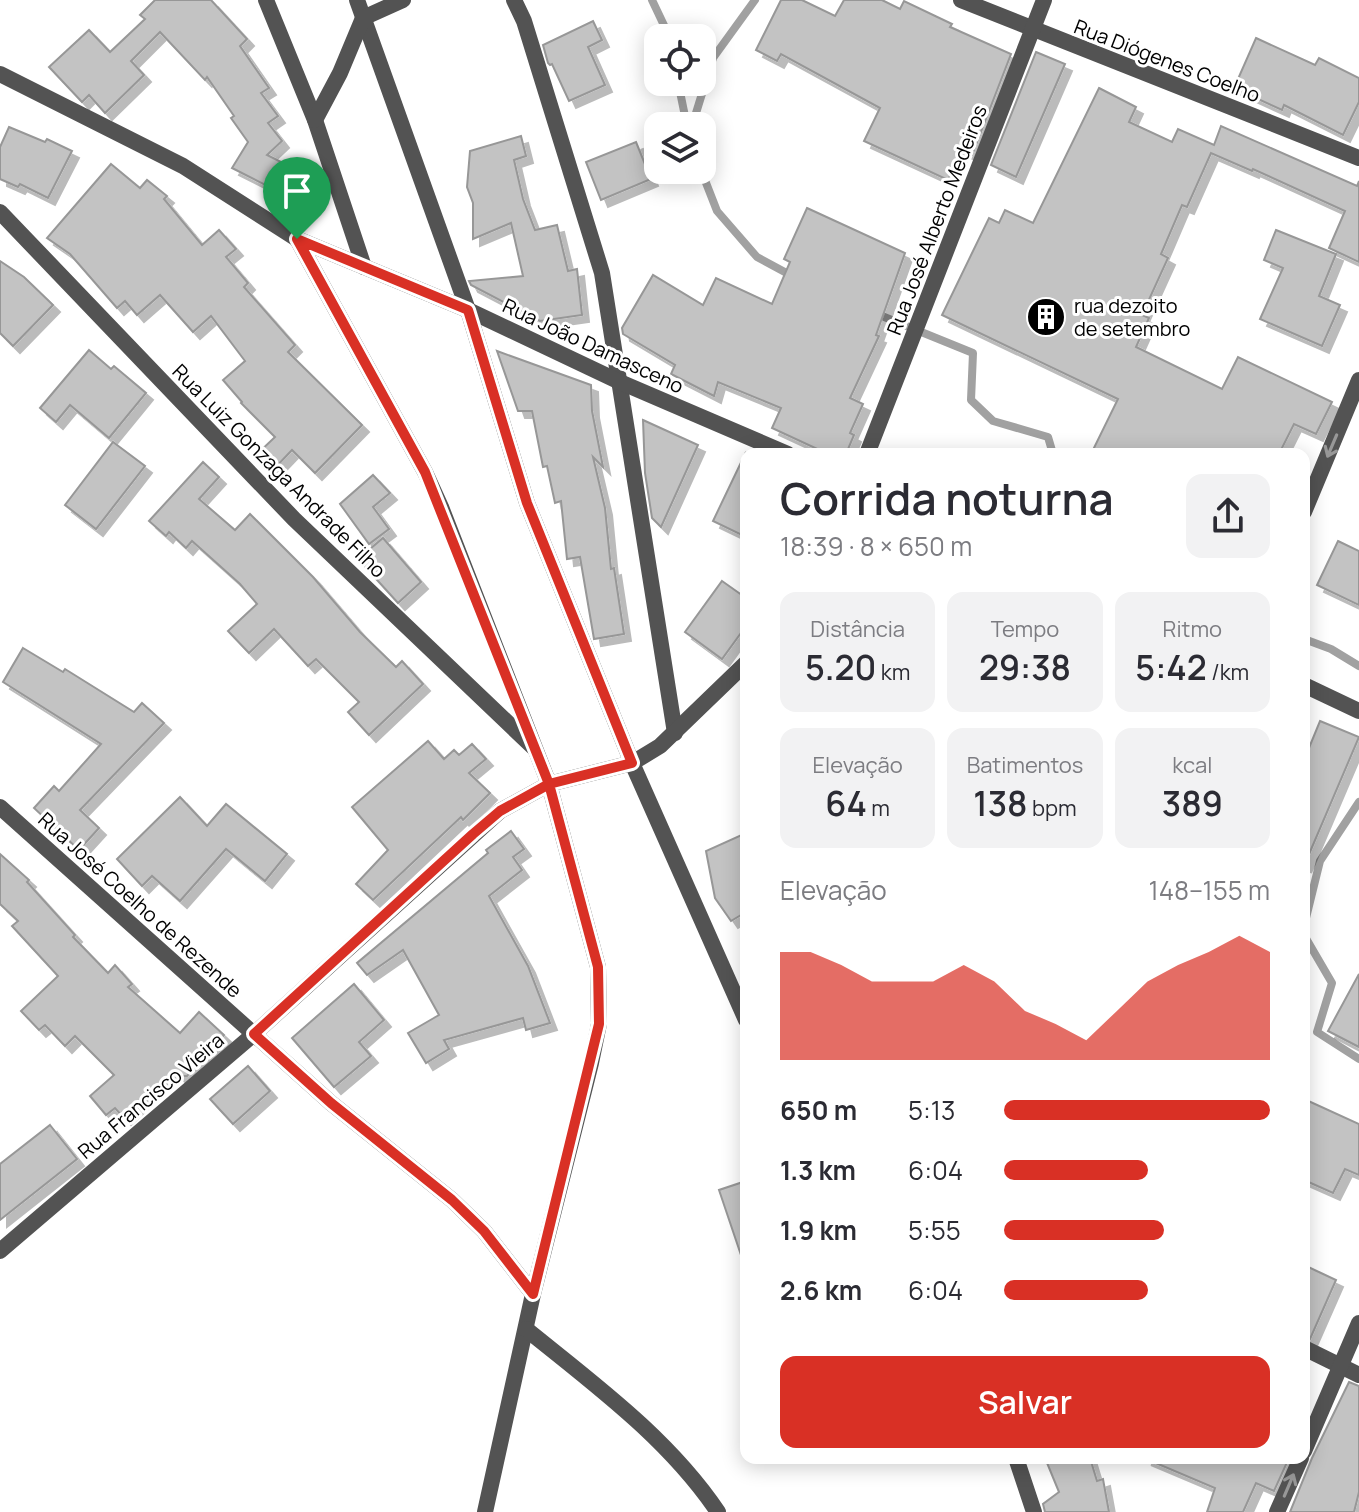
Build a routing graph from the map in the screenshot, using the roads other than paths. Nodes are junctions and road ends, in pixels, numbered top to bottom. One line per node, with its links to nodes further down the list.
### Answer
1 (266, 0): 10 (street)
2 (357, 0): 7 (street)
3 (403, 0): 7 (street)
4 (514, 0): 17 (street)
5 (961, 0): 8 (street, Rua Diógenes Coelho)
6 (1044, 0): 8 (street, Rua José Alberto Medeiros)
7 (363, 18): 10 (street); 15 (street)
8 (1032, 30): 11 (street, Rua Diógenes Coelho); 19 (street, Rua José Alberto Medeiros)
9 (3, 81): 13 (street, Rua João Damasceno)
10 (315, 120): 14 (street)
11 (1359, 158)
12 (0, 212): 25 (street, Rua Luiz Gonzaga Andrade Filho)
13 (297, 239): 14 (street, Rua João Damasceno); 25 (street)
14 (364, 267): 15 (street, Rua João Damasceno)
15 (468, 310): 17 (street, Rua João Damasceno); 26 (street)
16 (1359, 380): 20 (street, one-way to 20)
17 (620, 382): 18 (street, Rua João Damasceno); 24 (street)
18 (774, 448)
19 (869, 448)
20 (1310, 498)
21 (740, 669): 24 (street)
22 (1310, 688): 23 (street)
23 (1359, 711)
24 (675, 733): 26 (street)
25 (537, 750): 27 (street)
26 (632, 763): 27 (street, Rua Francisco Vieira); 29 (street)
27 (549, 784): 30 (street, Rua Francisco Vieira); 32 (street)
28 (0, 807): 30 (street, Rua José Coelho de Rezende)
29 (740, 1006)
30 (254, 1034): 31 (street, Rua Francisco Vieira); 32 (street, Rua José Coelho de Rezende)
31 (0, 1251)
32 (533, 1294): 34 (street)
33 (1359, 1323): 36 (street)
34 (526, 1329): 41 (street); 42 (street)
35 (1310, 1351): 36 (street)
36 (1341, 1366): 37 (street); 38 (street)
37 (1359, 1375)
38 (1310, 1437)
39 (1018, 1464): 43 (street)
40 (1298, 1464): 44 (street, one-way to 40)
41 (485, 1512)
42 (718, 1512)
43 (1034, 1512)
44 (1277, 1512)

